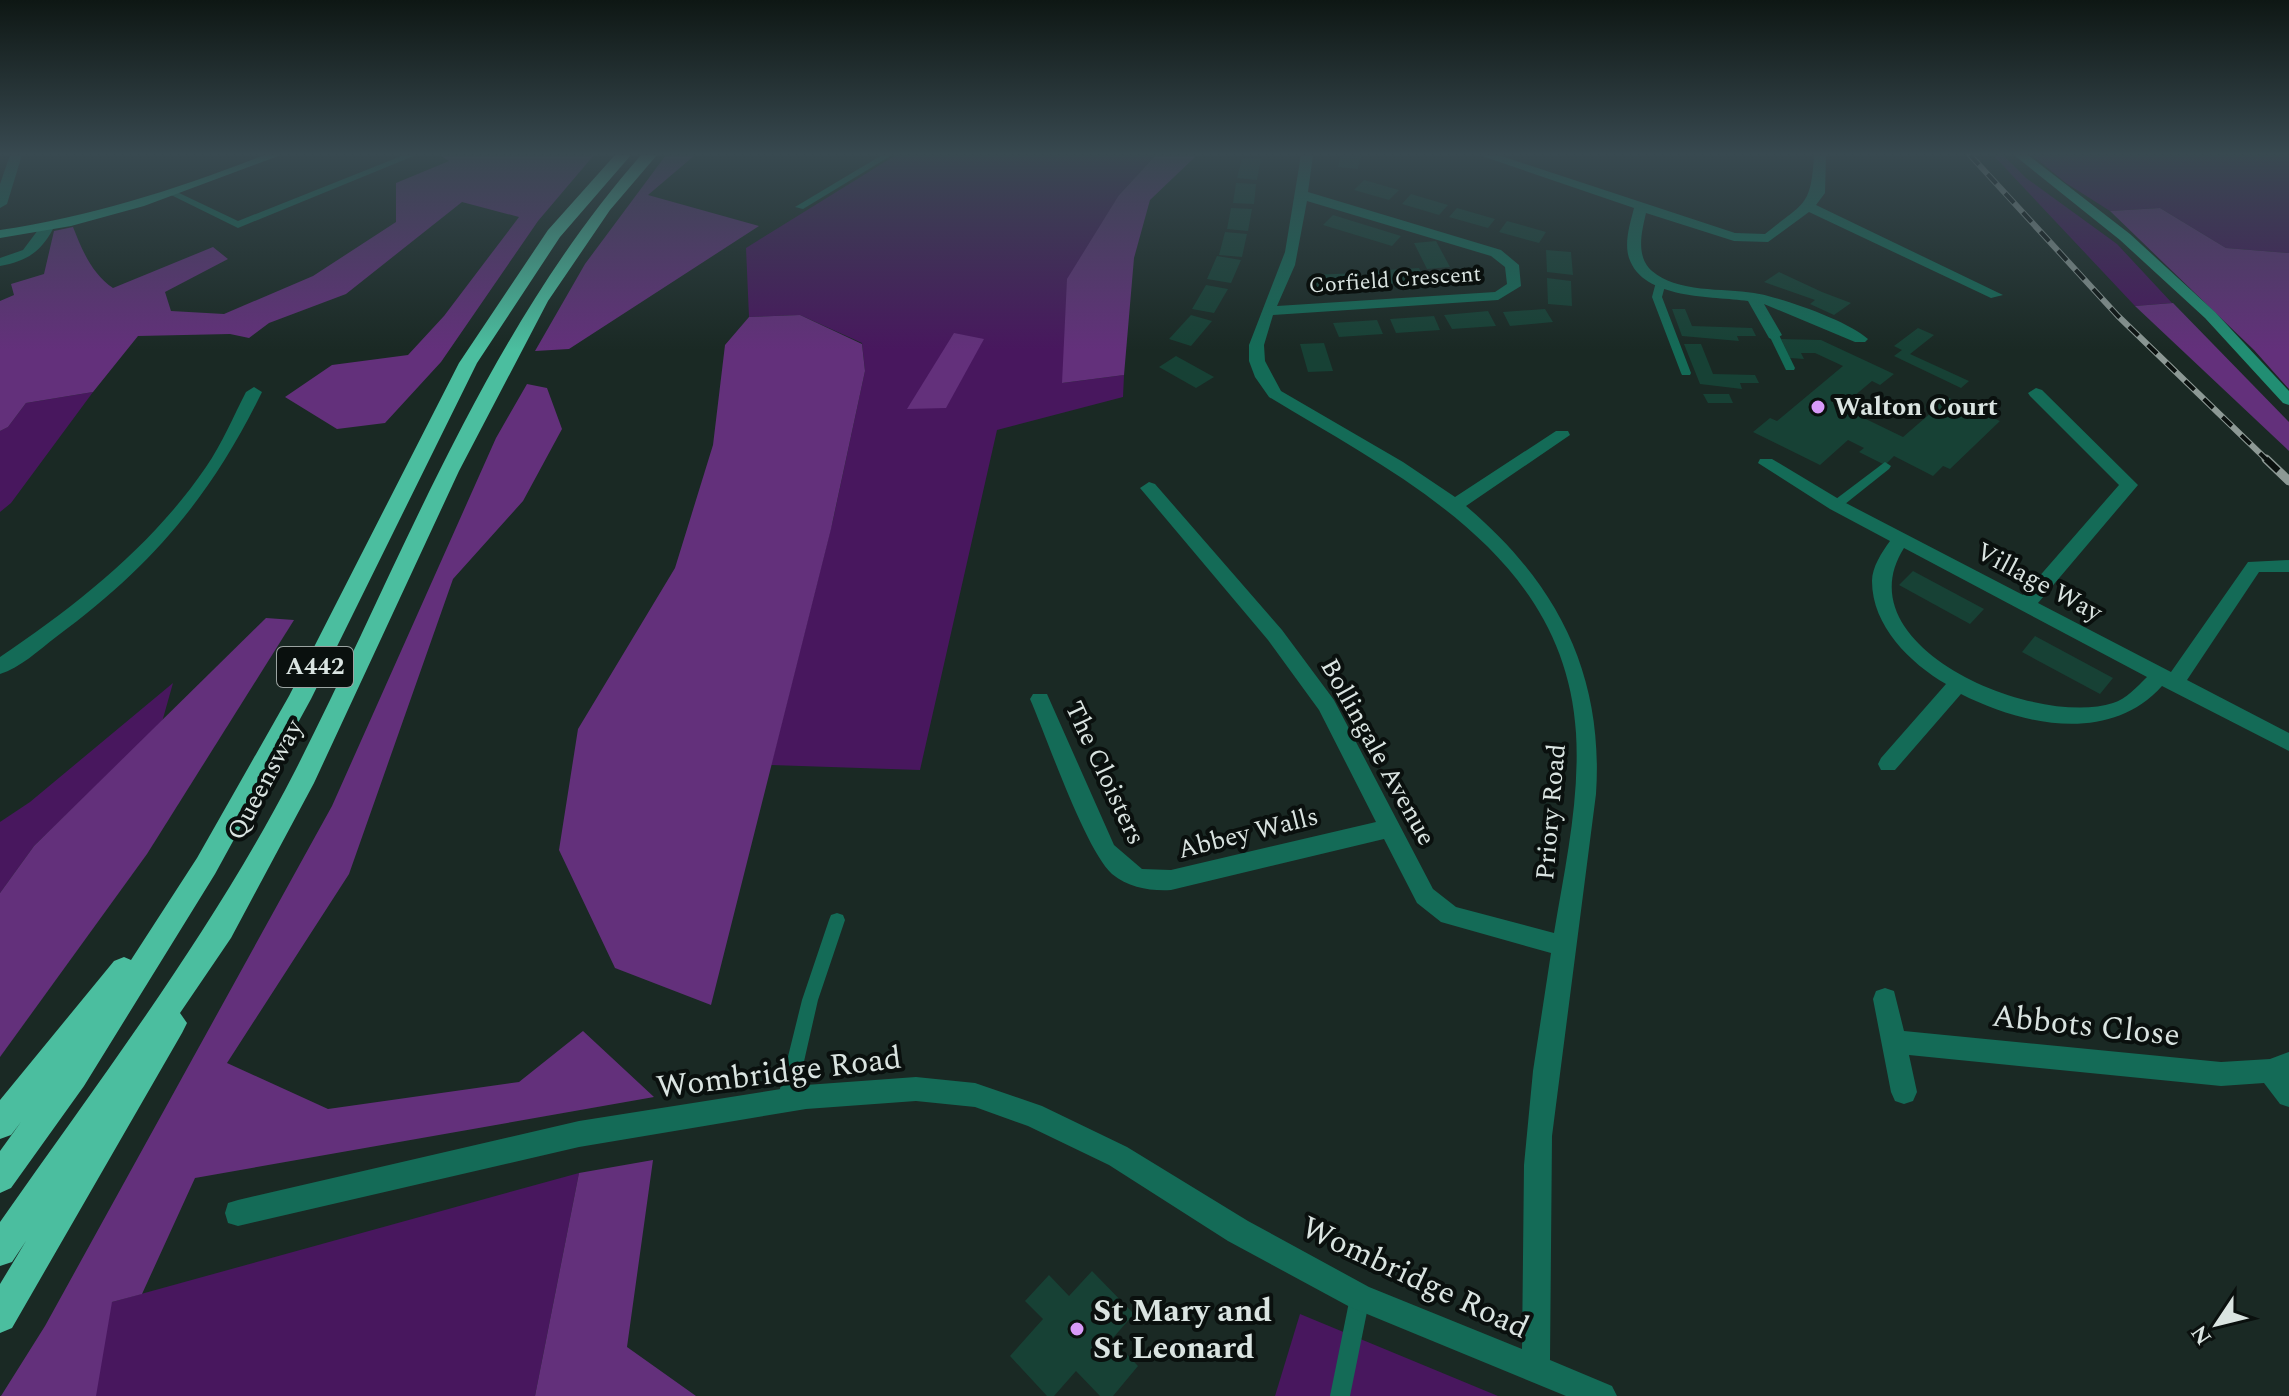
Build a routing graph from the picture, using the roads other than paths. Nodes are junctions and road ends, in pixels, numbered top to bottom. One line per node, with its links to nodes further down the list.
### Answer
1 (80, 220): 13 (street)
2 (228, 220): 3 (lane)
3 (250, 220)
4 (566, 220): 43 (highway, Queensway / A442)
5 (595, 220): 46 (highway, Queensway / A442)
6 (1295, 220): 19 (street, Priory Road)
7 (1386, 220): 19 (street, Corfield Crescent)
8 (1636, 220): 16 (street)
9 (1685, 220): 10 (street)
10 (1790, 220)
11 (1838, 220): 17 (street)
12 (2102, 220): 26 (street)
13 (46, 229): 14 (street); 15 (street)
14 (0, 234)
15 (0, 262)
16 (1661, 282): 18 (street); 23 (lane)
17 (1996, 295)
18 (1753, 297): 20 (street); 21 (street)
19 (1267, 311): 31 (street, Priory Road)
20 (1774, 335): 22 (lane)
21 (1860, 339)
22 (1790, 368)
23 (1686, 373)
24 (254, 392): 36 (street)
25 (2036, 393): 35 (street)
26 (2289, 400)
27 (1562, 435): 31 (street)
28 (1766, 463): 32 (street, Village Way)
29 (1885, 466): 32 (lane)
30 (1149, 488): 42 (street, Bollingale Avenue)
31 (1455, 505): 47 (street, Priory Road)
32 (1836, 505): 33 (street, Village Way)
33 (1901, 538): 35 (street, Village Way); 38 (street)
34 (2289, 566): 37 (street)
35 (2026, 604): 37 (street, Village Way)
36 (0, 667)
37 (2167, 679): 38 (street); 40 (street, Village Way)
38 (1957, 685): 41 (street)
39 (1040, 699): 44 (street, The Cloisters)
40 (2289, 743)
41 (1888, 764)
42 (1391, 828): 44 (street, Abbey Walls); 47 (street, Bollingale Avenue)
43 (206, 866): 54 (highway, A442); 55 (highway, Queensway / A442)
44 (1120, 870)
45 (837, 920): 53 (lane)
46 (221, 929): 57 (highway, Queensway / A442); 59 (highway, A442)
47 (1564, 946): 60 (street, Priory Road)
48 (1885, 999): 49 (street)
49 (1895, 1042): 50 (street, Abbots Close); 51 (street)
50 (2280, 1068): 52 (street, Abbots Close)
51 (1904, 1092)
52 (2289, 1095)
53 (786, 1101): 56 (street, Wombridge Road); 58 (street, Wombridge Road)
54 (0, 1124)
55 (0, 1177)
56 (238, 1213)
57 (0, 1250)
58 (1360, 1297): 60 (street, Wombridge Road); 61 (lane)
59 (0, 1316)
60 (1535, 1371): 62 (street, Wombridge Road)
61 (1340, 1396)
62 (1602, 1396)

